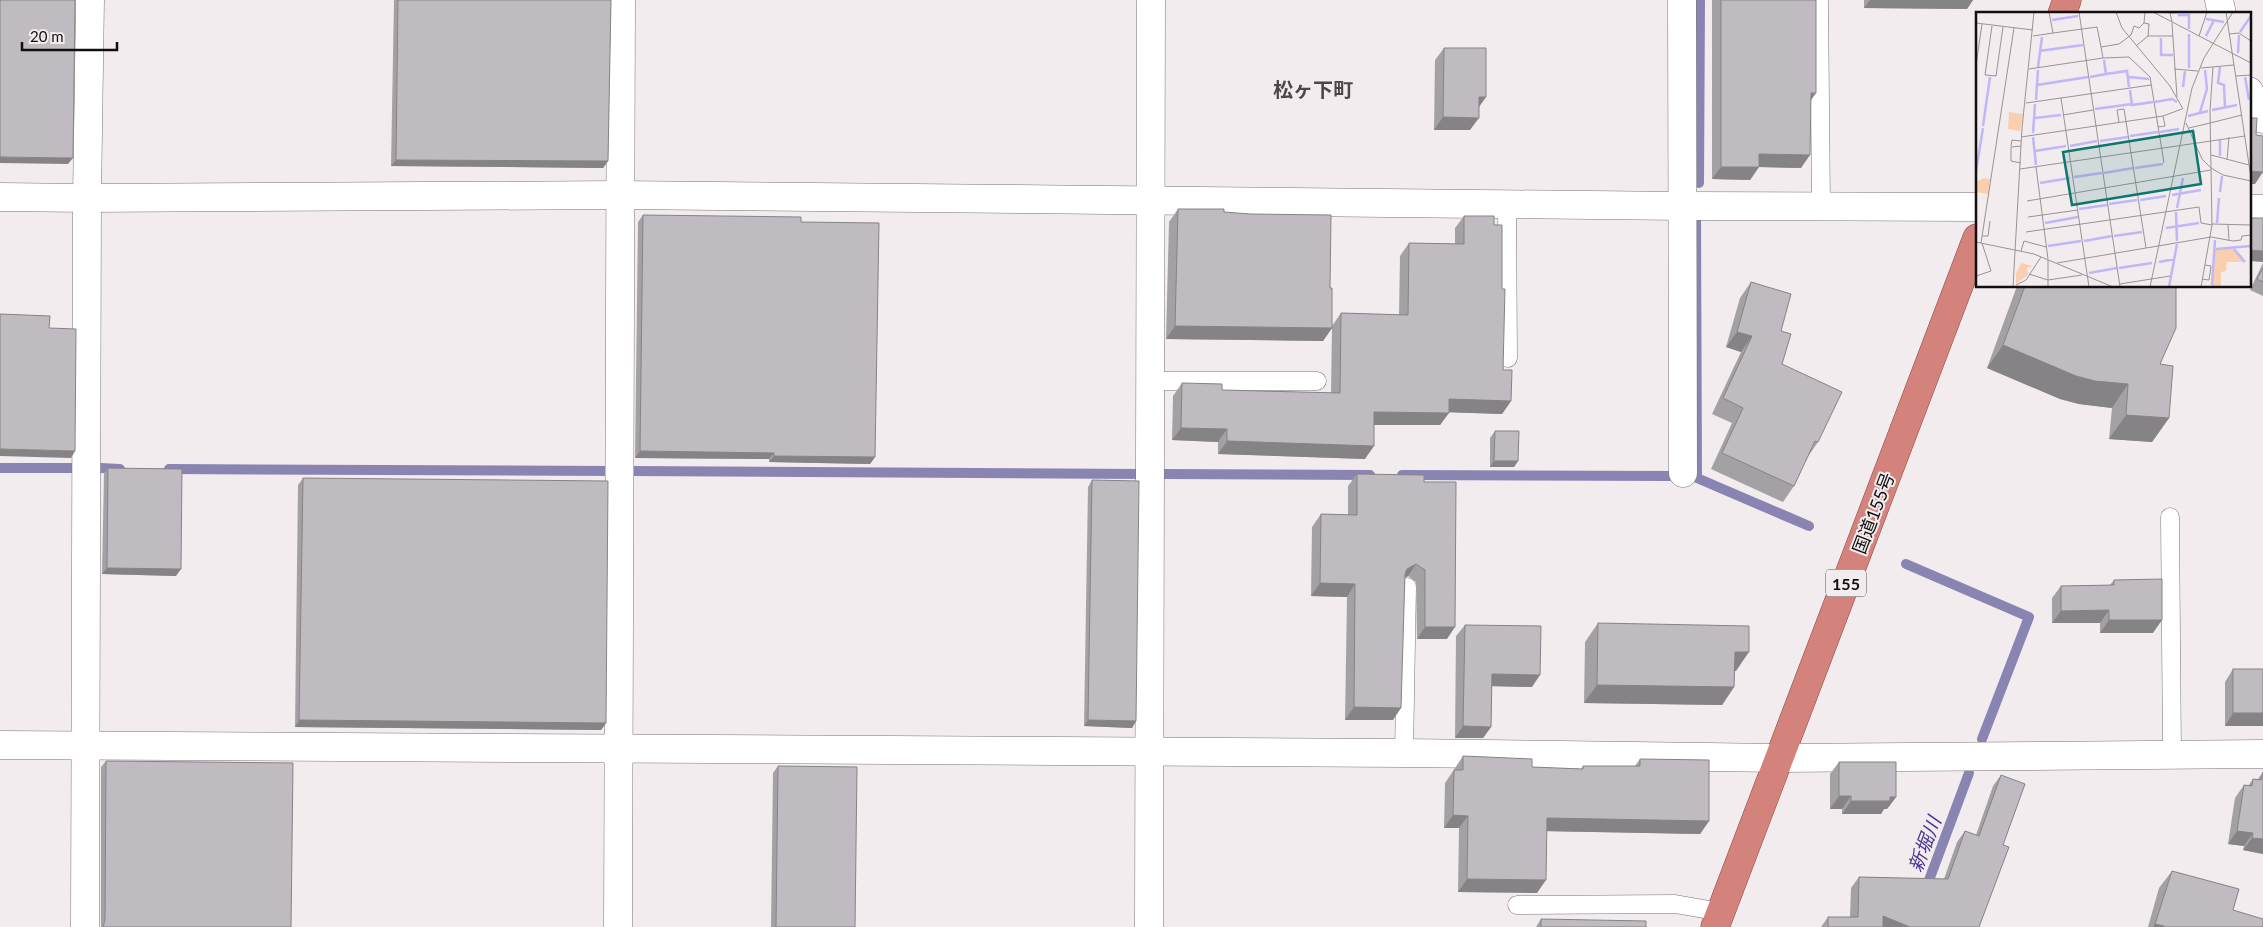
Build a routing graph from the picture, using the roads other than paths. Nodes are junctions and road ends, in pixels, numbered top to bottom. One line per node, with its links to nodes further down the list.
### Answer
1 (90, 0): 12 (street)
2 (621, 0): 10 (street)
3 (1151, 0): 13 (street)
4 (1682, 0): 15 (street)
5 (1819, 0): 16 (lane)
6 (2067, 0): 7 (highway)
7 (2063, 12)
8 (2250, 93): 9 (street)
9 (2263, 118)
10 (620, 195): 12 (street); 13 (street); 29 (street)
11 (0, 197): 12 (street)
12 (87, 198): 28 (street)
13 (1150, 200): 14 (street); 22 (street)
14 (1507, 204): 15 (street); 21 (lane)
15 (1682, 206): 16 (street); 24 (street)
16 (1821, 206): 17 (street)
17 (1976, 207)
18 (2250, 209): 19 (street)
19 (2263, 209)
20 (1976, 241): 34 (highway, 国道155号 / 155)
21 (1508, 358)
22 (1150, 381): 23 (lane); 30 (street)
23 (1317, 381)
24 (1683, 473)
25 (2170, 518): 33 (lane)
26 (1407, 587): 31 (lane)
27 (0, 745): 28 (street)
28 (86, 745): 29 (street); 37 (street)
29 (620, 749): 30 (street); 38 (street)
30 (1150, 753): 31 (street); 39 (street)
31 (1404, 753): 34 (street)
32 (2263, 754): 33 (street)
33 (2172, 755): 34 (street)
34 (1780, 758): 36 (highway, 国道155号 / 155)
35 (1517, 905): 36 (lane)
36 (1718, 919)
37 (85, 927)
38 (618, 927)
39 (1149, 927)

